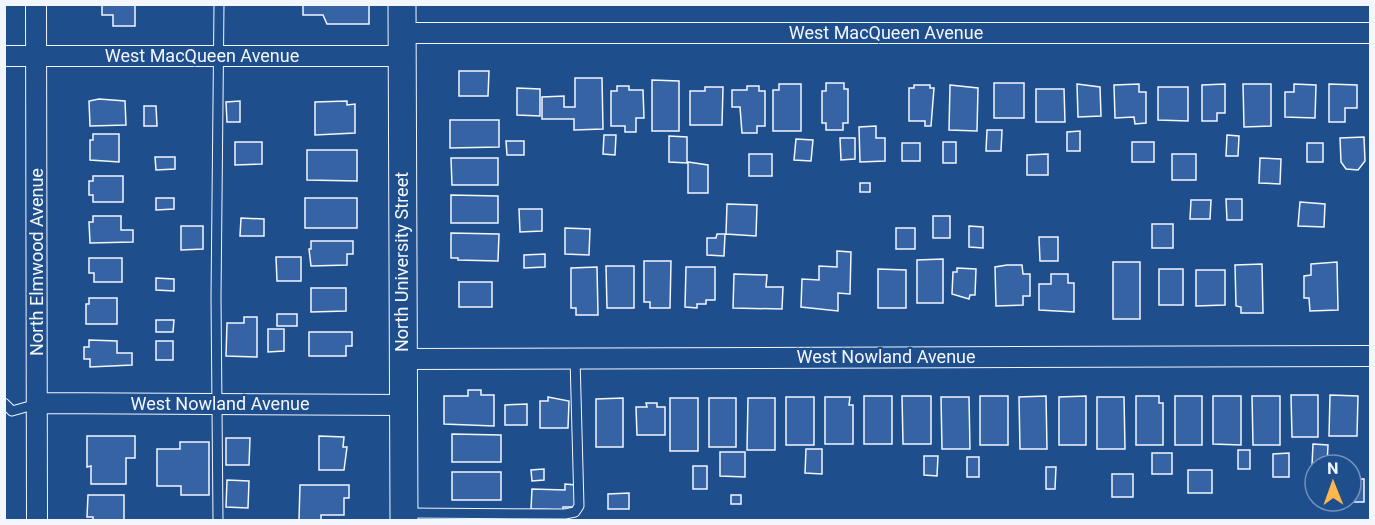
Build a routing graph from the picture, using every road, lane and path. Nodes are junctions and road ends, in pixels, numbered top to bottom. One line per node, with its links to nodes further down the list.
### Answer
1 (36, 4): 7 (street, North Elmwood Avenue)
2 (219, 4): 8 (lane)
3 (402, 4): 5 (main road, North University Street)
4 (1371, 33): 5 (street, West MacQueen Avenue)
5 (401, 45): 8 (street, West MacQueen Avenue); 11 (main road, North University Street)
6 (4, 56): 7 (street, West MacQueen Avenue)
7 (35, 56): 8 (street, West MacQueen Avenue); 13 (street, North Elmwood Avenue)
8 (218, 56): 14 (lane)
9 (1371, 356): 10 (street, West Nowland Avenue)
10 (575, 358): 11 (street, West Nowland Avenue); 16 (lane)
11 (402, 359): 15 (main road, North University Street)
12 (4, 403): 13 (lane)
13 (38, 404): 14 (street, West Nowland Avenue); 17 (street, North Elmwood Avenue)
14 (219, 404): 15 (street, West Nowland Avenue); 18 (lane)
15 (403, 405): 16 (main road, North University Street)
16 (404, 517)
17 (37, 520)
18 (218, 520)

